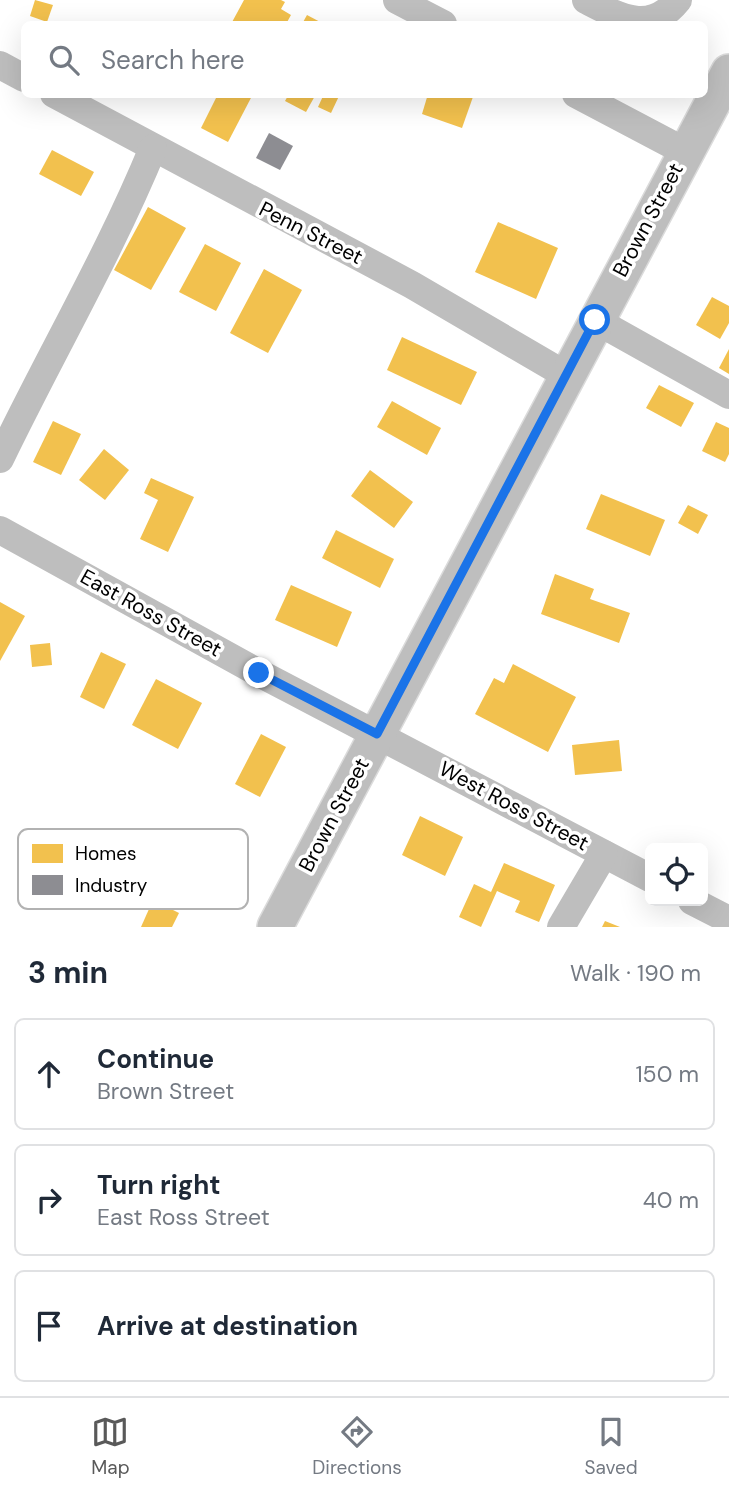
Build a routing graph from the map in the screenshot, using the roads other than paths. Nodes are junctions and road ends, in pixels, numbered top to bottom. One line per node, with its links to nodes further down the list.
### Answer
1 (397, 0): 4 (street)
2 (586, 0): 3 (street)
3 (678, 0)
4 (437, 21)
5 (0, 65): 7 (street)
6 (729, 72): 11 (main road, Brown Street)
7 (21, 76)
8 (61, 98): 10 (street, Penn Street)
9 (584, 98): 11 (street)
10 (153, 148): 13 (street, Penn Street); 15 (street)
11 (684, 151): 12 (main road, Brown Street)
12 (595, 320): 13 (main road, Brown Street); 14 (street)
13 (566, 375): 17 (main road, Brown Street)
14 (729, 395)
15 (0, 459)
16 (0, 530): 17 (street, East Ross Street)
17 (377, 734): 18 (street, West Ross Street); 22 (main road, Brown Street)
18 (604, 854): 19 (street, West Ross Street); 23 (street)
19 (645, 875)
20 (702, 906): 21 (street)
21 (729, 920)
22 (275, 927)
23 (561, 927)

